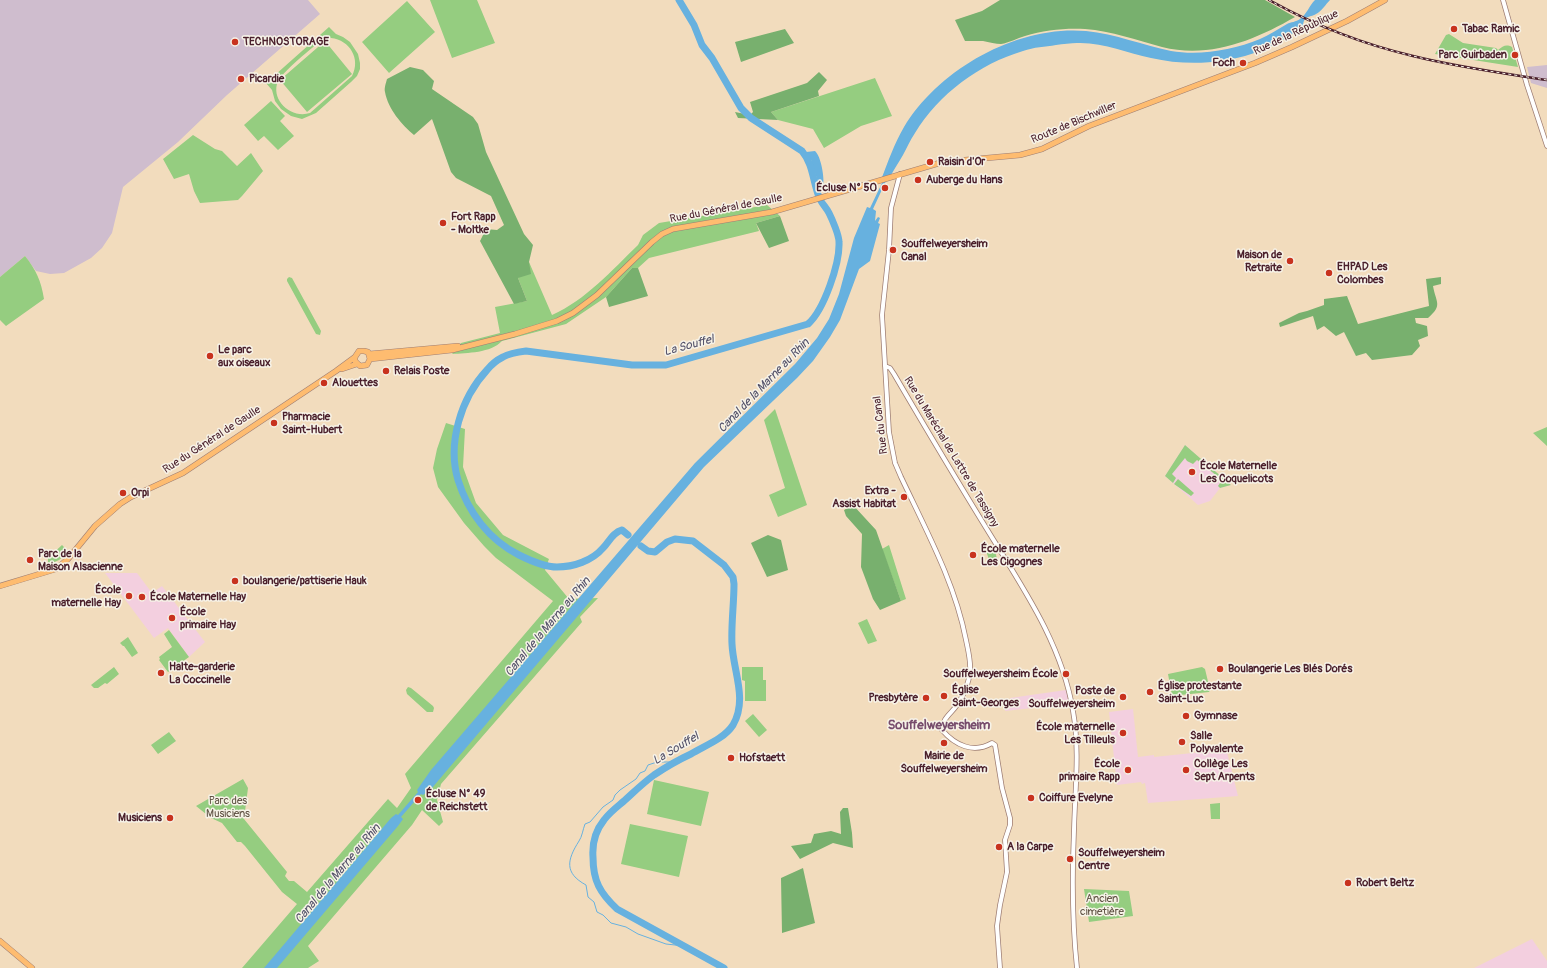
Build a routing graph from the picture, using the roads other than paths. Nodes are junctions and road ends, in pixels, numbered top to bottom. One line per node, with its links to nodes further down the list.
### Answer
1 (1386, 0): 3 (main road, Rue de la République)
2 (1503, 0): 4 (street)
3 (1235, 70): 5 (main road, Route de Bischwiller)
4 (1547, 146)
5 (900, 174): 6 (main road, Route de Bischwiller); 10 (street, Rue du Canal)
6 (878, 180): 8 (main road, Rue du Général de Gaulle)
7 (355, 357): 8 (main road); 9 (main road); 11 (main road, Rue du Général de Gaulle)
8 (370, 357): 9 (main road)
9 (357, 364): 11 (main road, Rue du Général de Gaulle)
10 (885, 366): 15 (street, Rue du Canal); 16 (street, Rue du Maréchal de Lattre de Tassigny)
11 (336, 371): 12 (main road, Rue du Général de Gaulle)
12 (0, 586)
13 (0, 941): 14 (main road)
14 (32, 968)
15 (1000, 968)
16 (1077, 968)

